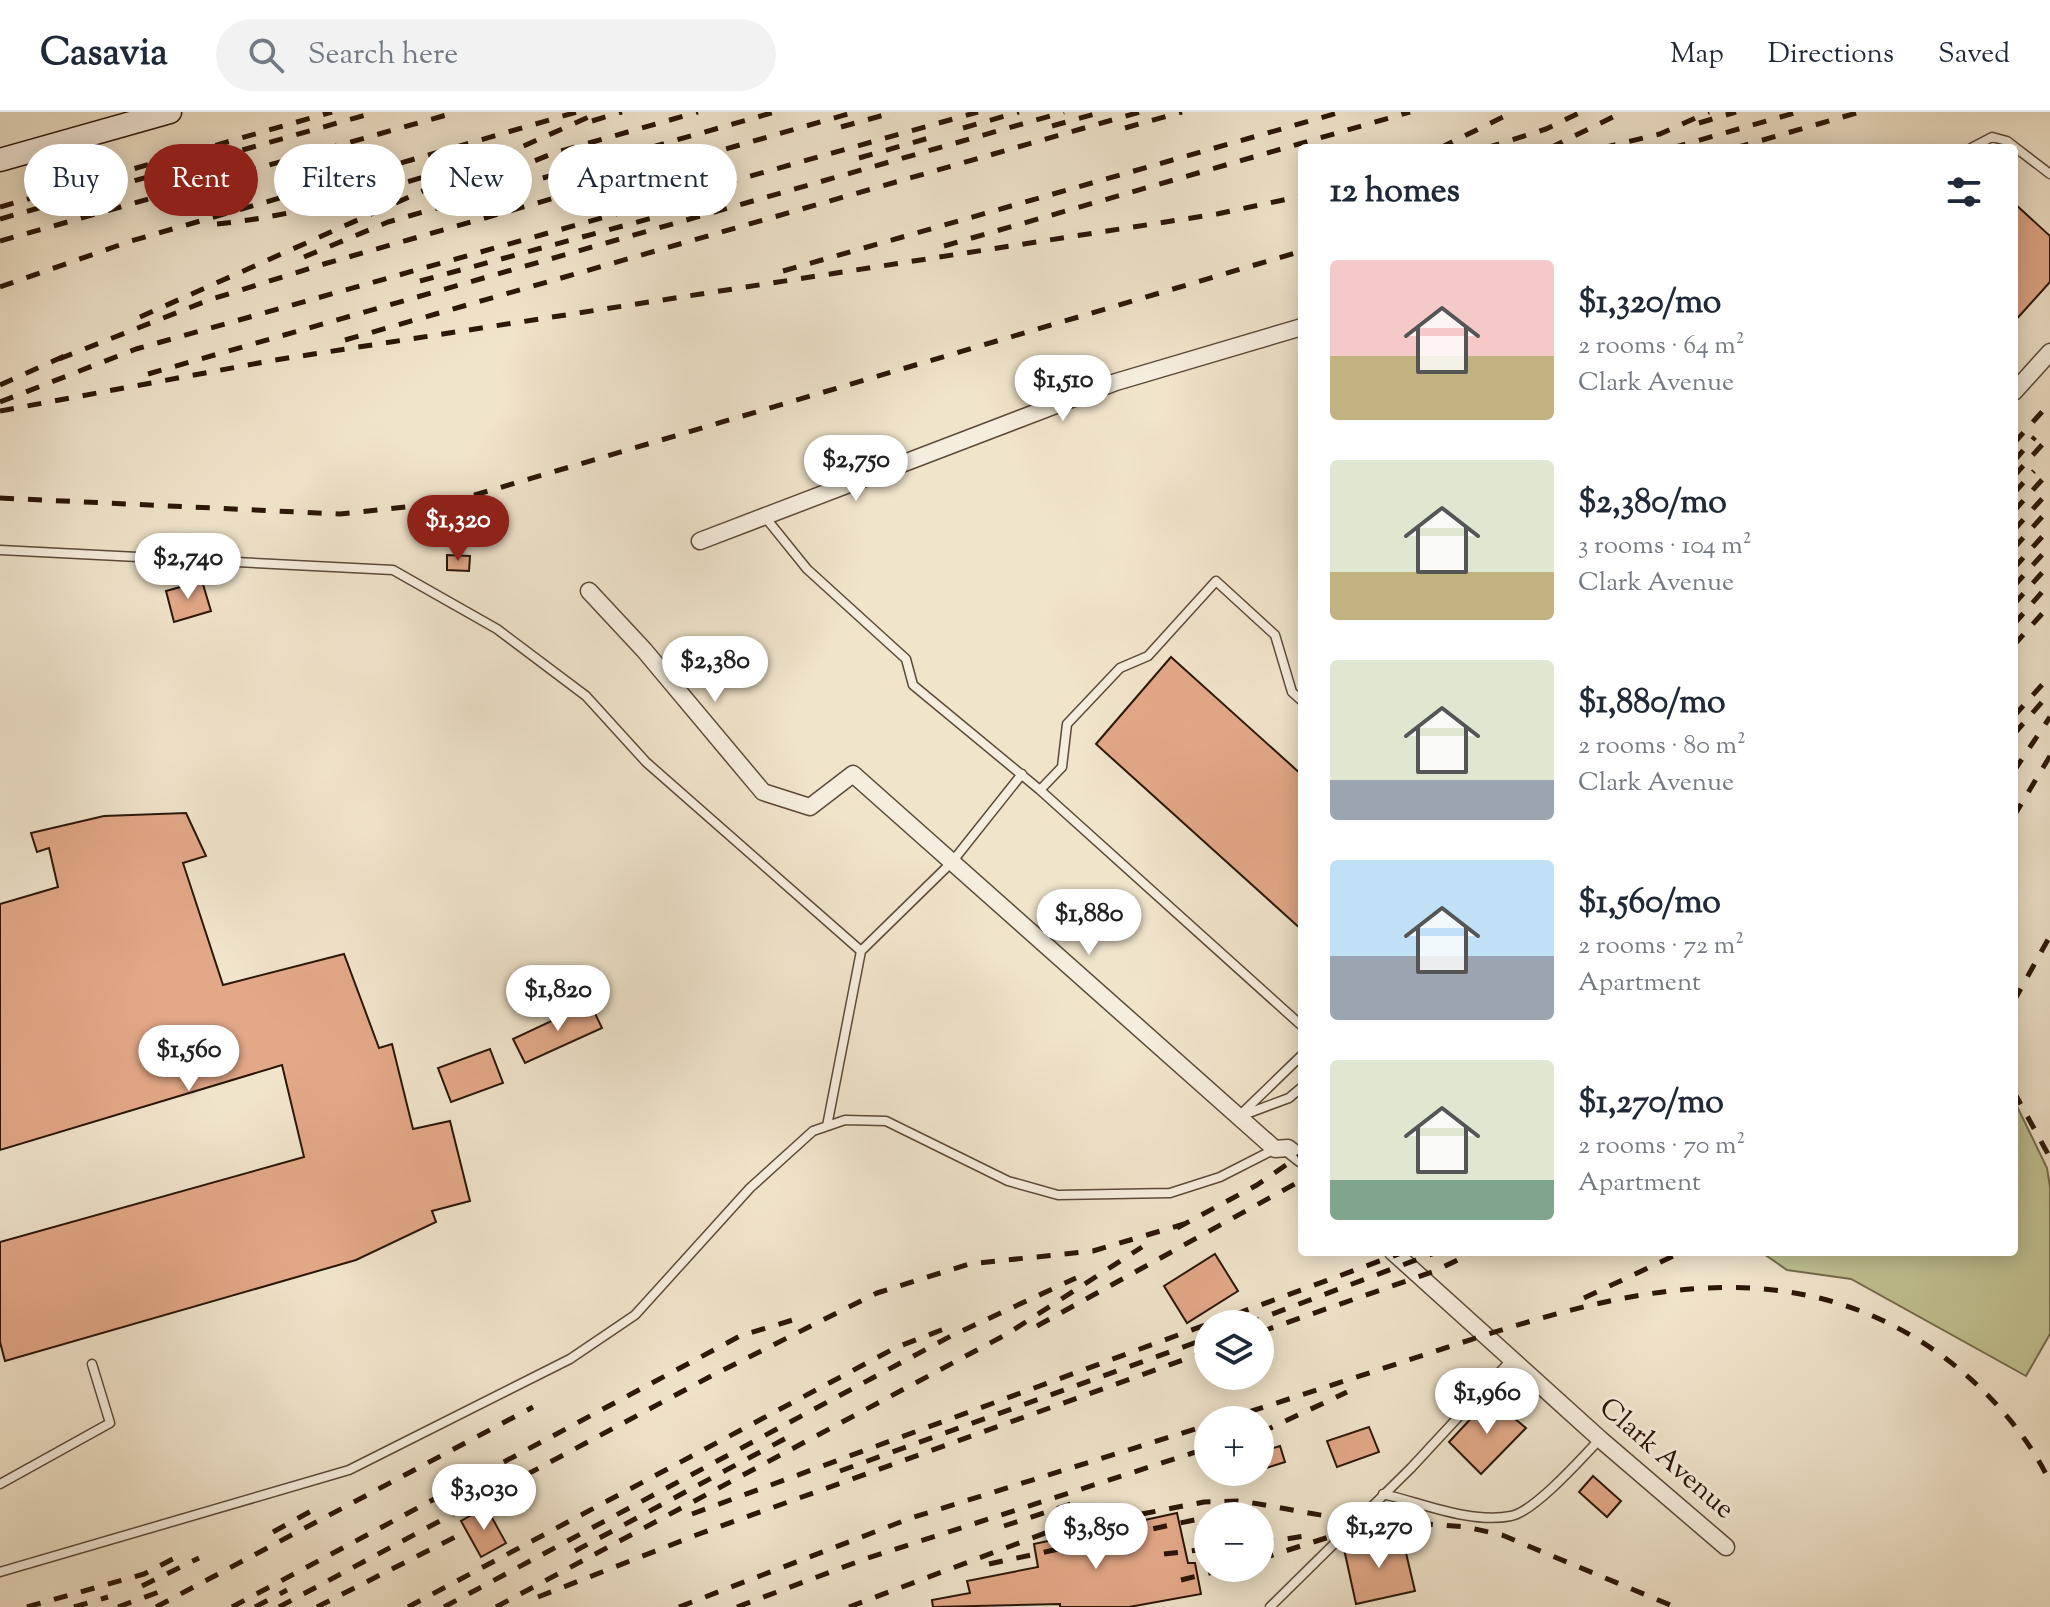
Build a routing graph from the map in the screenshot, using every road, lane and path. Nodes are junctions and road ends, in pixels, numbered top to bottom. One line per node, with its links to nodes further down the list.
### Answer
1 (170, 112): 2 (street)
2 (124, 118): 6 (street)
3 (1979, 144): 4 (lane)
4 (2011, 144)
5 (2018, 149): 7 (lane)
6 (0, 160)
7 (2050, 174)
8 (1298, 328): 11 (street)
9 (2050, 352): 10 (street)
10 (2018, 388)
11 (765, 516): 12 (street); 16 (lane)
12 (700, 541)
13 (0, 550): 19 (lane)
14 (589, 591): 18 (street)
15 (1298, 697): 17 (lane)
16 (1022, 774): 17 (lane); 18 (lane)
17 (1040, 790): 20 (lane)
18 (952, 862): 19 (lane); 23 (street)
19 (861, 951): 24 (lane)
20 (1298, 1022)
21 (1298, 1059): 23 (lane)
22 (1298, 1090): 23 (lane)
23 (1238, 1117): 25 (street)
24 (827, 1126): 25 (lane); 34 (lane)
25 (1275, 1149): 26 (street)
26 (1298, 1156)
27 (1398, 1256): 28 (street, Clark Avenue)
28 (1513, 1358): 30 (street, Clark Avenue); 32 (lane)
29 (92, 1364): 31 (lane)
30 (1600, 1439): 32 (lane); 33 (street, Clark Avenue)
31 (0, 1484)
32 (1383, 1494): 35 (lane)
33 (1726, 1547)
34 (0, 1572)
35 (1270, 1607)

